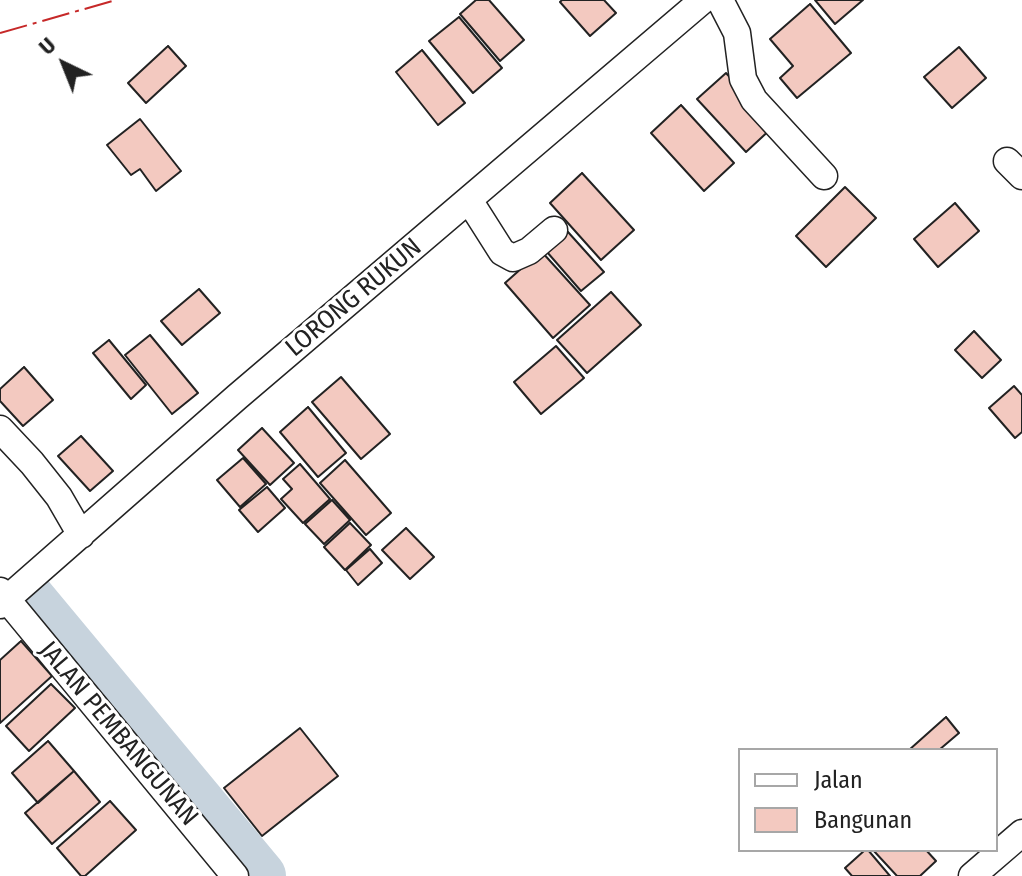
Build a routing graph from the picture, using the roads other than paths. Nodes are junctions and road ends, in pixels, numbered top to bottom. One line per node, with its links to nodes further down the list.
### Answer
1 (703, 0): 4 (street, LORONG RUKUN)
2 (720, 0): 3 (street)
3 (824, 176)
4 (469, 200): 5 (street); 7 (street, LORONG RUKUN)
5 (554, 230)
6 (0, 429): 7 (street)
7 (81, 535): 8 (street, LORONG RUKUN)
8 (2, 598): 10 (street, JALAN PEMBANGUNAN)
9 (1022, 833): 11 (street)
10 (235, 876)
11 (972, 876)

